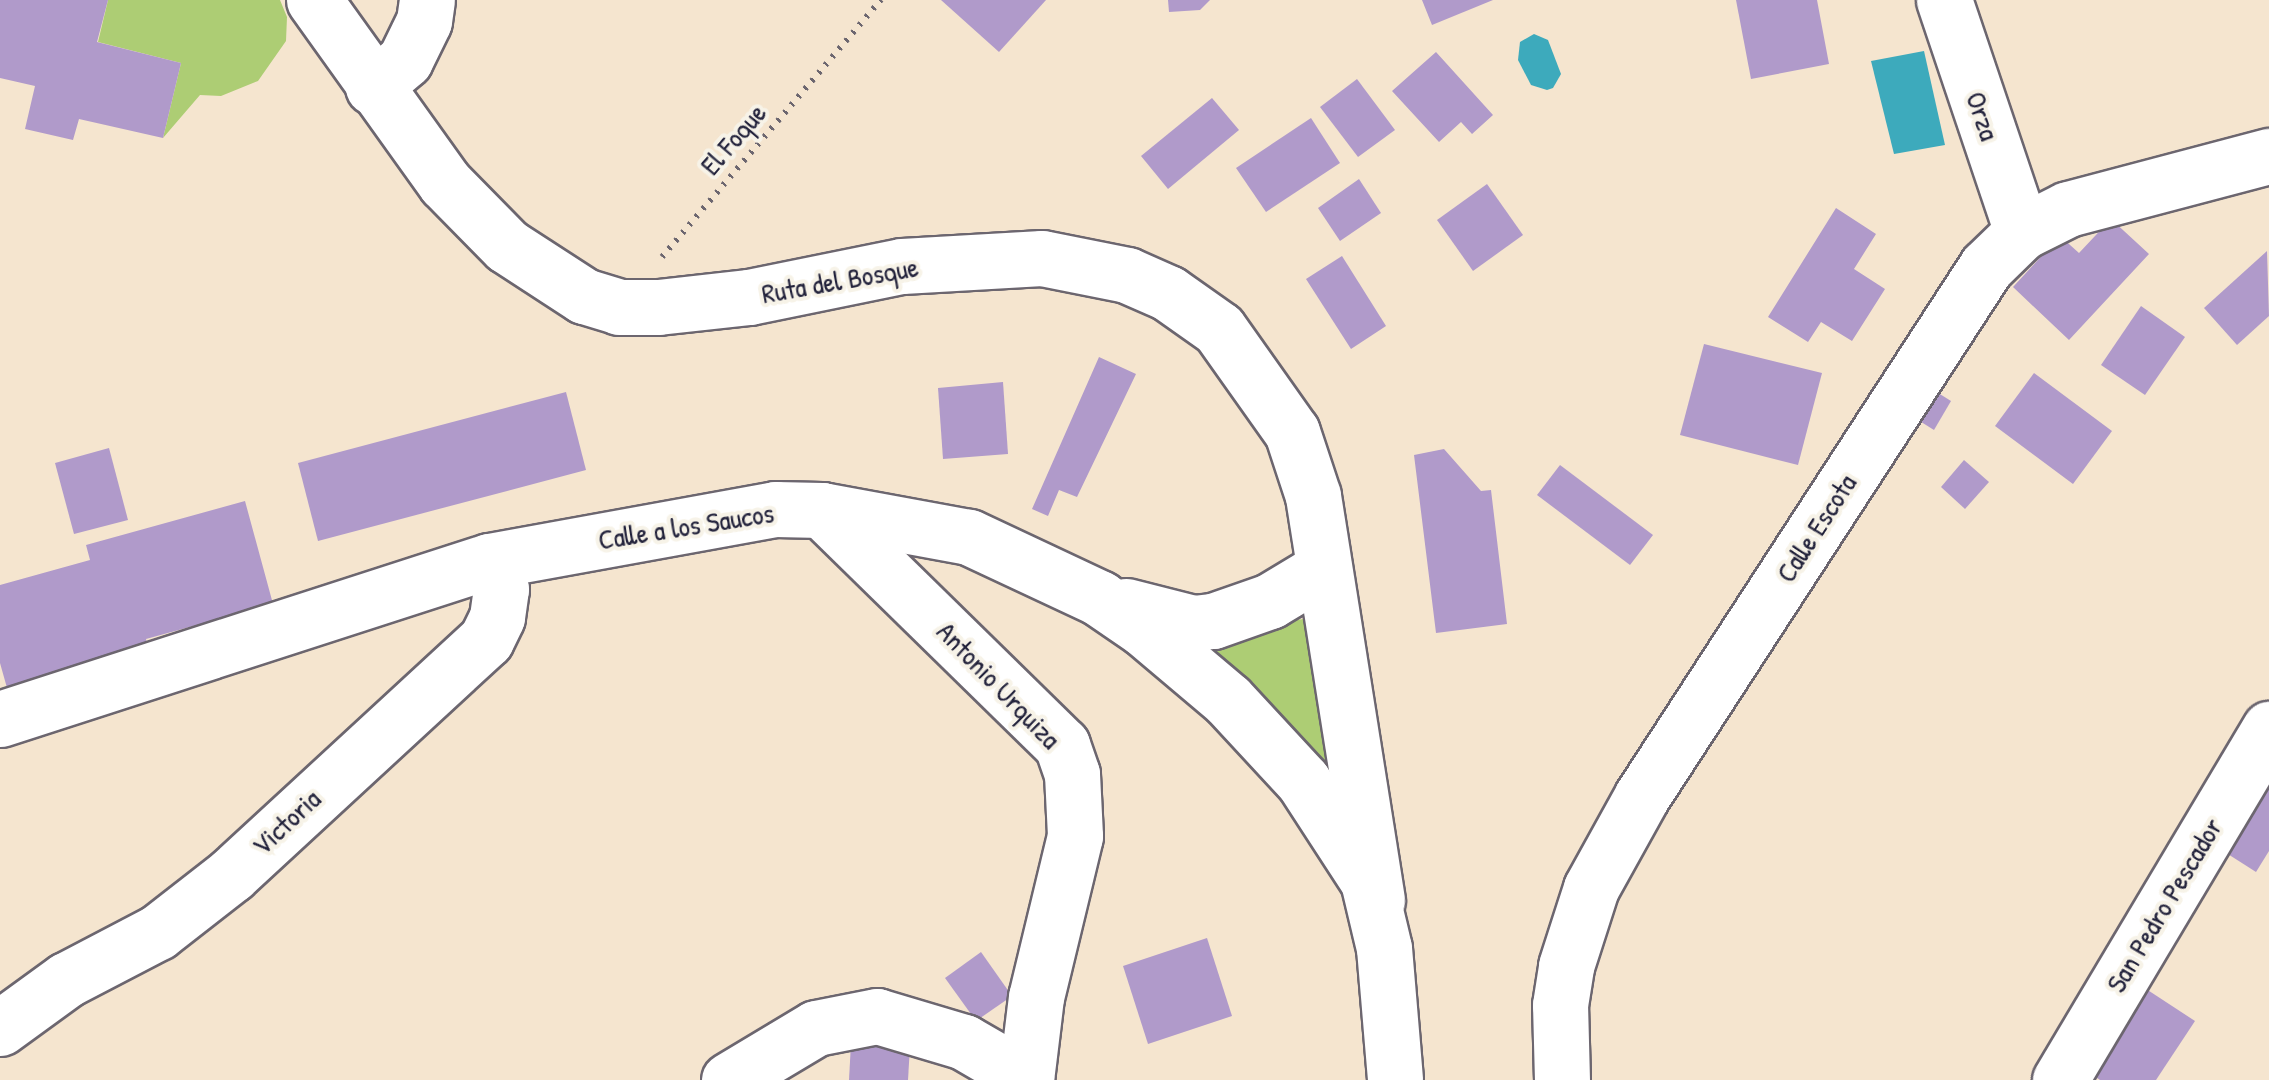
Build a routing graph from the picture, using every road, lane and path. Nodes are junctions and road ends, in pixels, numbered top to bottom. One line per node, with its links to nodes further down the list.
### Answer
1 (314, 0): 5 (street, Ruta del Bosque)
2 (428, 0): 5 (street)
3 (881, 0): 8 (path, El Foque)
4 (1944, 0): 7 (street, Orza)
5 (373, 87): 8 (street, Ruta del Bosque)
6 (2269, 156): 7 (street, Calle Escota)
7 (2022, 232): 20 (street, Calle Escota)
8 (618, 307): 11 (street, Ruta del Bosque)
9 (822, 510): 10 (street, Calle a los Saucos); 12 (street, Calle a los Saucos); 17 (street, Antonio Urquiza)
10 (489, 561): 13 (street, Calle a los Saucos); 16 (street, Victoria)
11 (1323, 569): 12 (street); 15 (street, Ruta del Bosque)
12 (1099, 598): 15 (street, Calle a los Saucos)
13 (2, 711)
14 (2269, 729): 21 (street, San Pedro Pescador)
15 (1384, 948): 19 (street)
16 (0, 1028)
17 (1026, 1079): 18 (street)
18 (728, 1080)
19 (1395, 1080)
20 (1562, 1080)
21 (2060, 1080)

